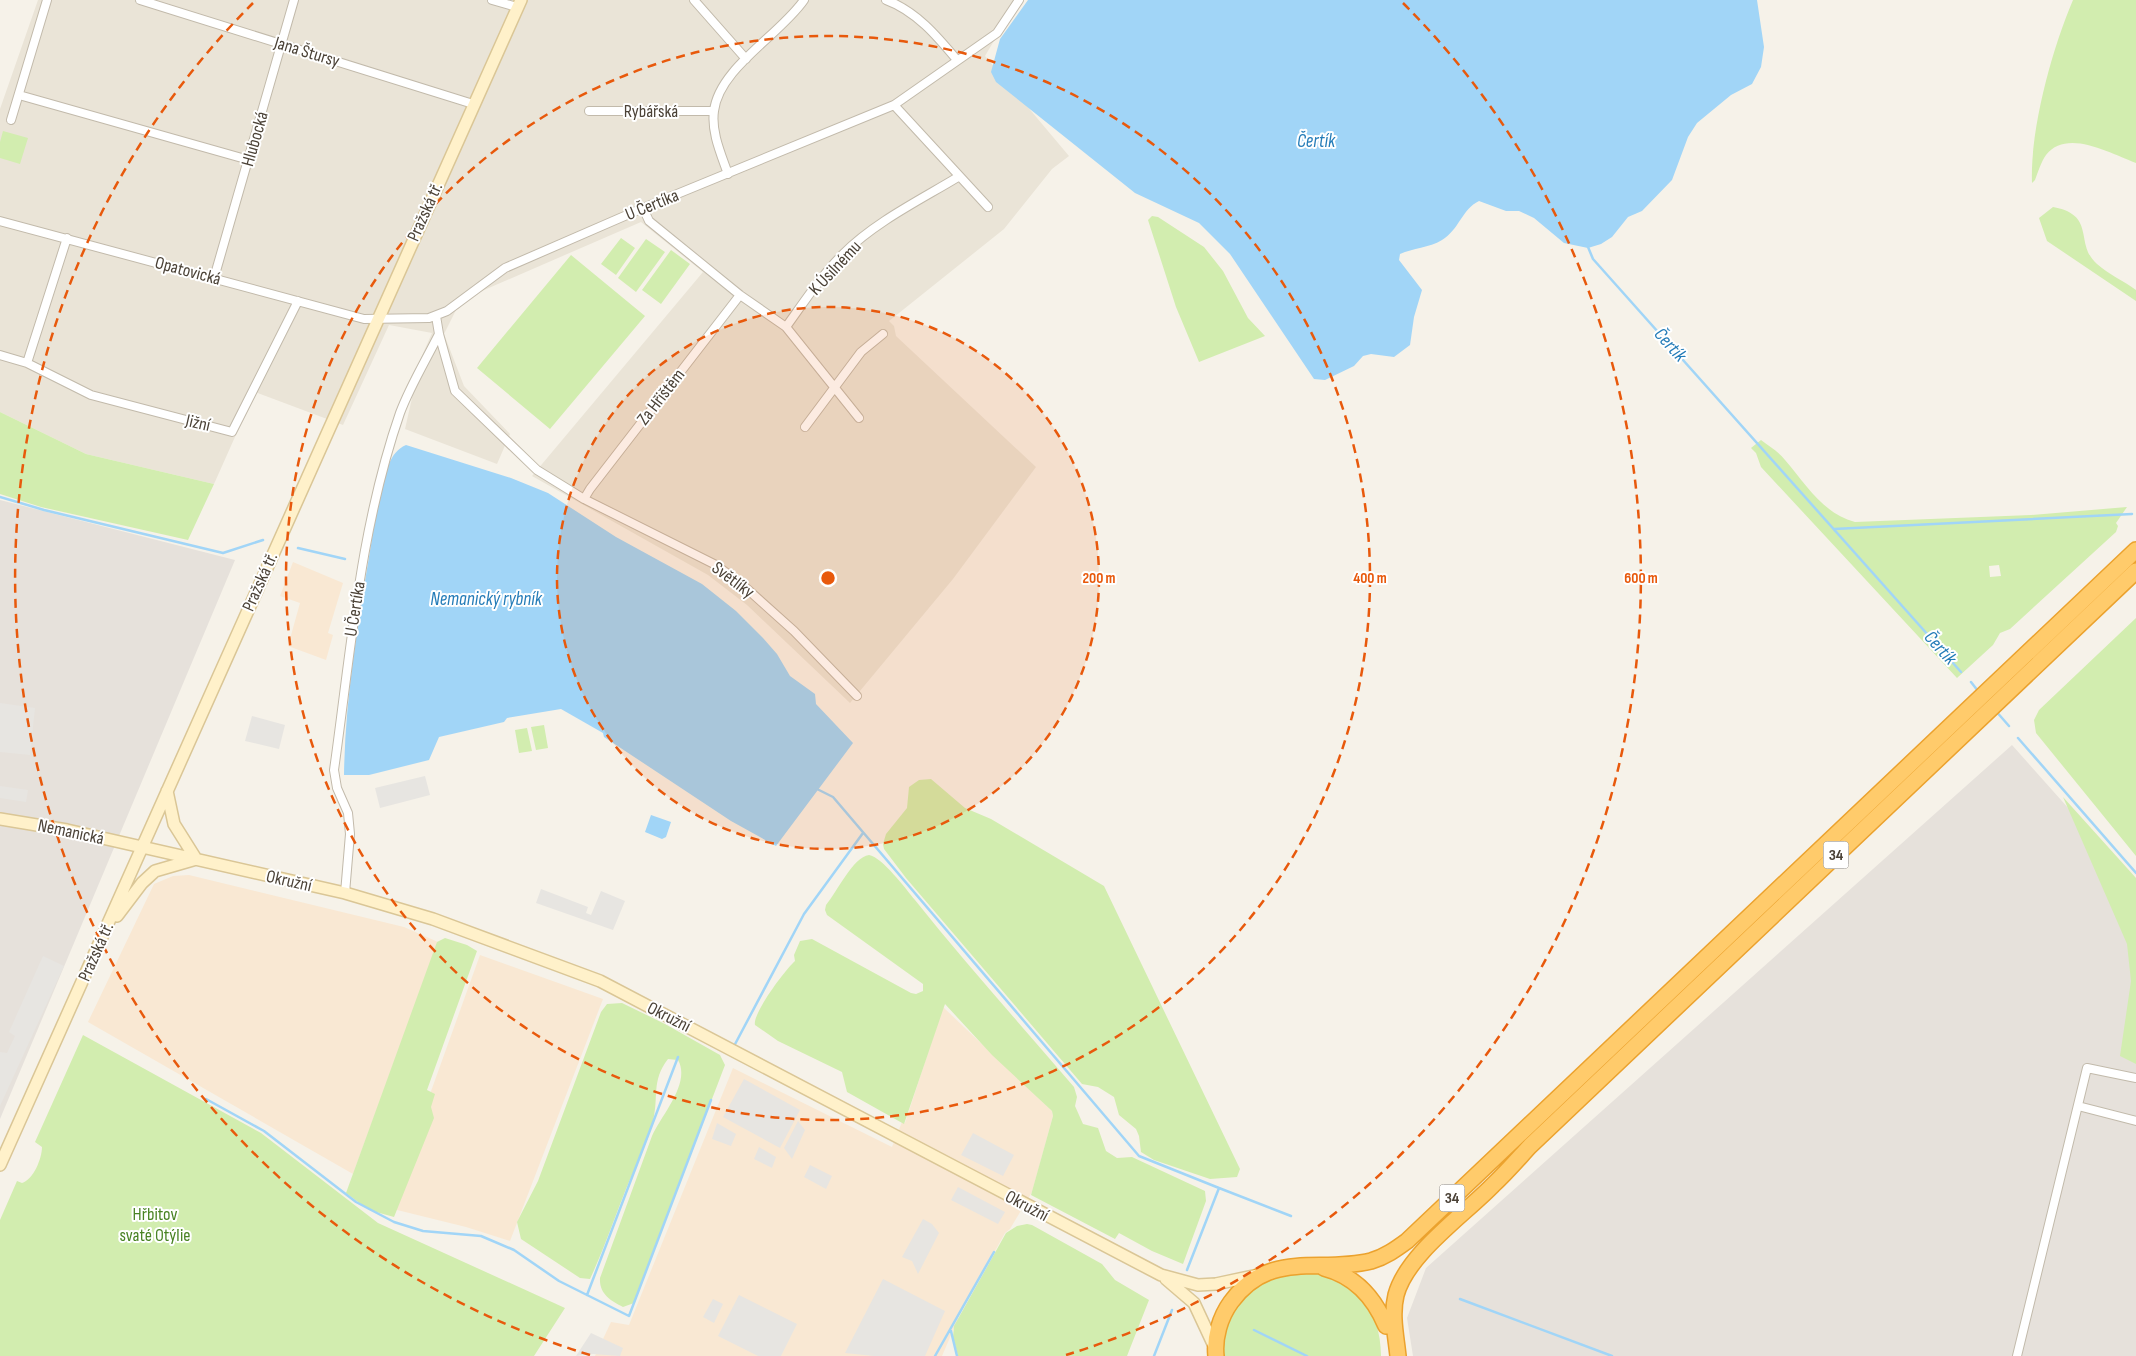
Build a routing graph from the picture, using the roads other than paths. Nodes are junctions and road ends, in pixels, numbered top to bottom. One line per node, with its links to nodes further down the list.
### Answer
1 (47, 0): 13 (street)
2 (140, 0): 10 (street, Jana Štursy)
3 (294, 0): 10 (street, Hlubocká)
4 (492, 0): 9 (street)
5 (694, 0): 11 (street)
6 (804, 0): 11 (street)
7 (886, 0): 12 (street)
8 (1019, 0): 12 (street, U Čertíka)
9 (519, 4): 14 (main road, Pražská tř.)
10 (282, 44): 14 (street, Jana Štursy); 19 (street, Hlubocká)
11 (746, 59): 17 (street)
12 (957, 60): 15 (street, U Čertíka)
13 (19, 95): 18 (street); 19 (street)
14 (474, 104): 30 (main road, Pražská tř.)
15 (894, 105): 20 (street, U Čertíka); 21 (street)
16 (588, 111): 17 (street, Rybářská)
17 (714, 111): 20 (street)
18 (11, 120)
19 (249, 160): 26 (street, Hlubocká)
20 (728, 174): 23 (street, U Čertíka)
21 (958, 177): 22 (street); 31 (street, K Úsilnému)
22 (988, 207)
23 (643, 208): 27 (street); 29 (street, U Čertíka)
24 (0, 221): 25 (street, Opatovická)
25 (67, 238): 26 (street, Opatovická); 35 (street)
26 (214, 278): 28 (street, Opatovická)
27 (740, 295): 31 (street); 39 (street, Za Hřištěm)
28 (298, 301): 30 (street, Opatovická); 35 (street, Jižní)
29 (436, 316): 30 (street, Opatovická); 32 (street)
30 (377, 319): 45 (main road, Pražská tř.)
31 (786, 327): 36 (street)
32 (439, 334): 39 (street); 49 (street, U Čertíka)
33 (883, 334): 36 (street)
34 (0, 355): 35 (street, Jižní)
35 (27, 363)
36 (836, 388): 37 (street); 38 (street)
37 (859, 418)
38 (805, 427)
39 (584, 499): 43 (street, Světlíky)
40 (2136, 550): 42 (highway, 34)
41 (2136, 571): 42 (highway, 34)
42 (2001, 688): 44 (highway, 34)
43 (857, 696)
44 (1963, 724): 54 (highway, 34); 56 (highway, 34)
45 (167, 791): 47 (main road, Pražská tř.); 48 (main road)
46 (0, 819): 47 (main road, Nemanická)
47 (142, 847): 48 (main road, Okružní); 50 (main road, Pražská tř.)
48 (196, 859): 49 (main road, Okružní); 50 (main road)
49 (345, 893): 58 (main road, Okružní)
50 (106, 930): 55 (main road, Pražská tř.)
51 (2136, 1078): 52 (street)
52 (2078, 1106): 53 (street); 63 (street)
53 (2136, 1121)
54 (1530, 1146): 59 (highway); 62 (highway)
55 (0, 1165)
56 (1318, 1266): 57 (highway, 34); 59 (highway, 34)
57 (1262, 1274): 58 (main road, Okružní); 60 (highway, 34)
58 (1161, 1275): 60 (main road, Okružní)
59 (1386, 1326): 61 (highway, 34)
60 (1216, 1353)
61 (1388, 1356)
62 (1398, 1356)
63 (2017, 1356)

